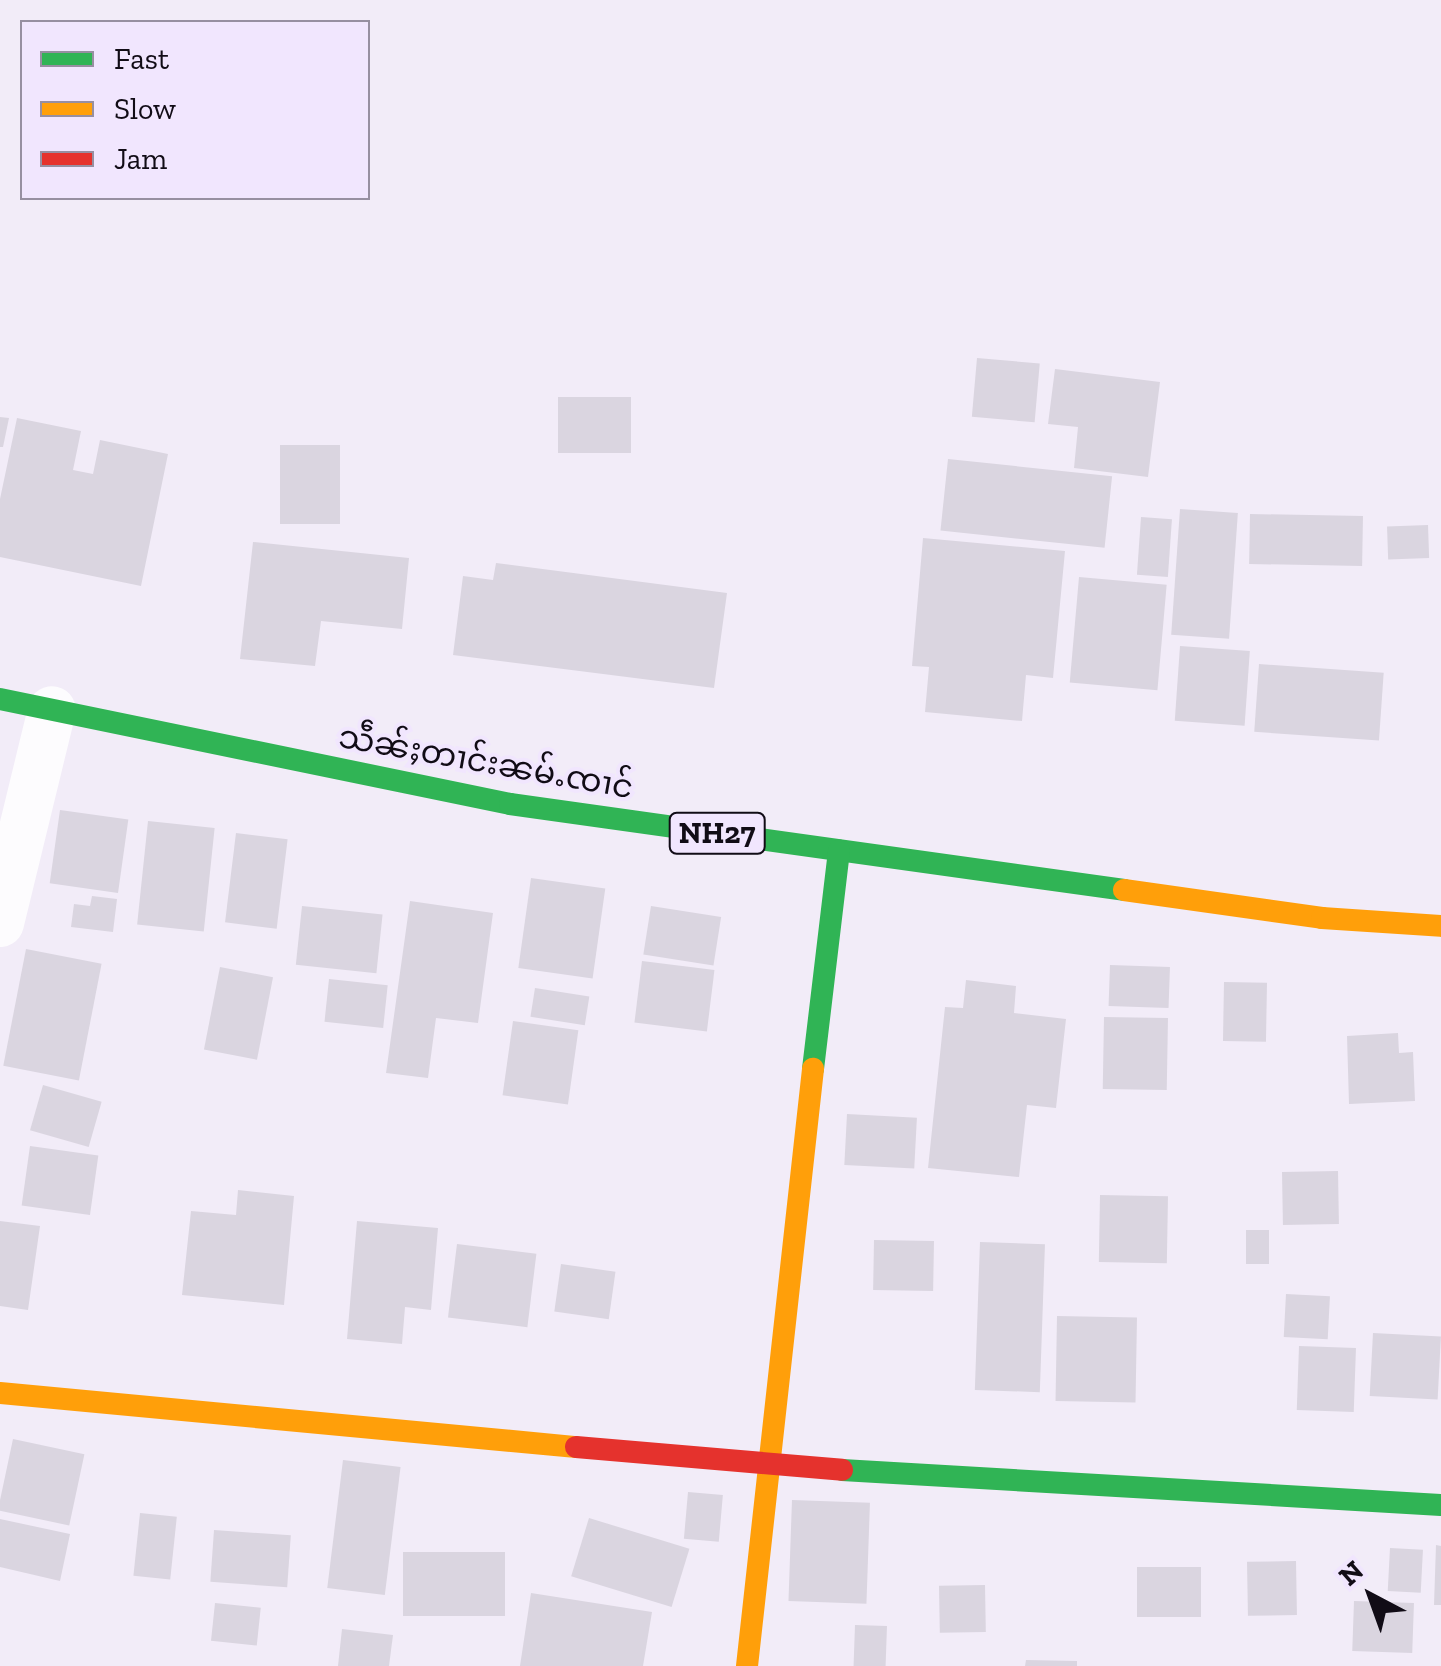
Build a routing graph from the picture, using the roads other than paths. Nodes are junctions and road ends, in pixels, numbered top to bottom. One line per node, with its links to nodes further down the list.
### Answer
1 (0, 699): 2 (main road, သဵၼ်ႈတၢင်းၼမ်ႉၸၢင် / NH27)
2 (52, 710): 3 (main road, သဵၼ်ႈတၢင်းၼမ်ႉၸၢင် / NH27); 4 (street)
3 (839, 851): 5 (main road, သဵၼ်ႈတၢင်းၼမ်ႉၸၢင် / NH27); 7 (main road)
4 (0, 923)
5 (1441, 926)
6 (0, 1393): 7 (main road)
7 (765, 1465): 8 (main road); 9 (main road)
8 (1441, 1505)
9 (748, 1666)

